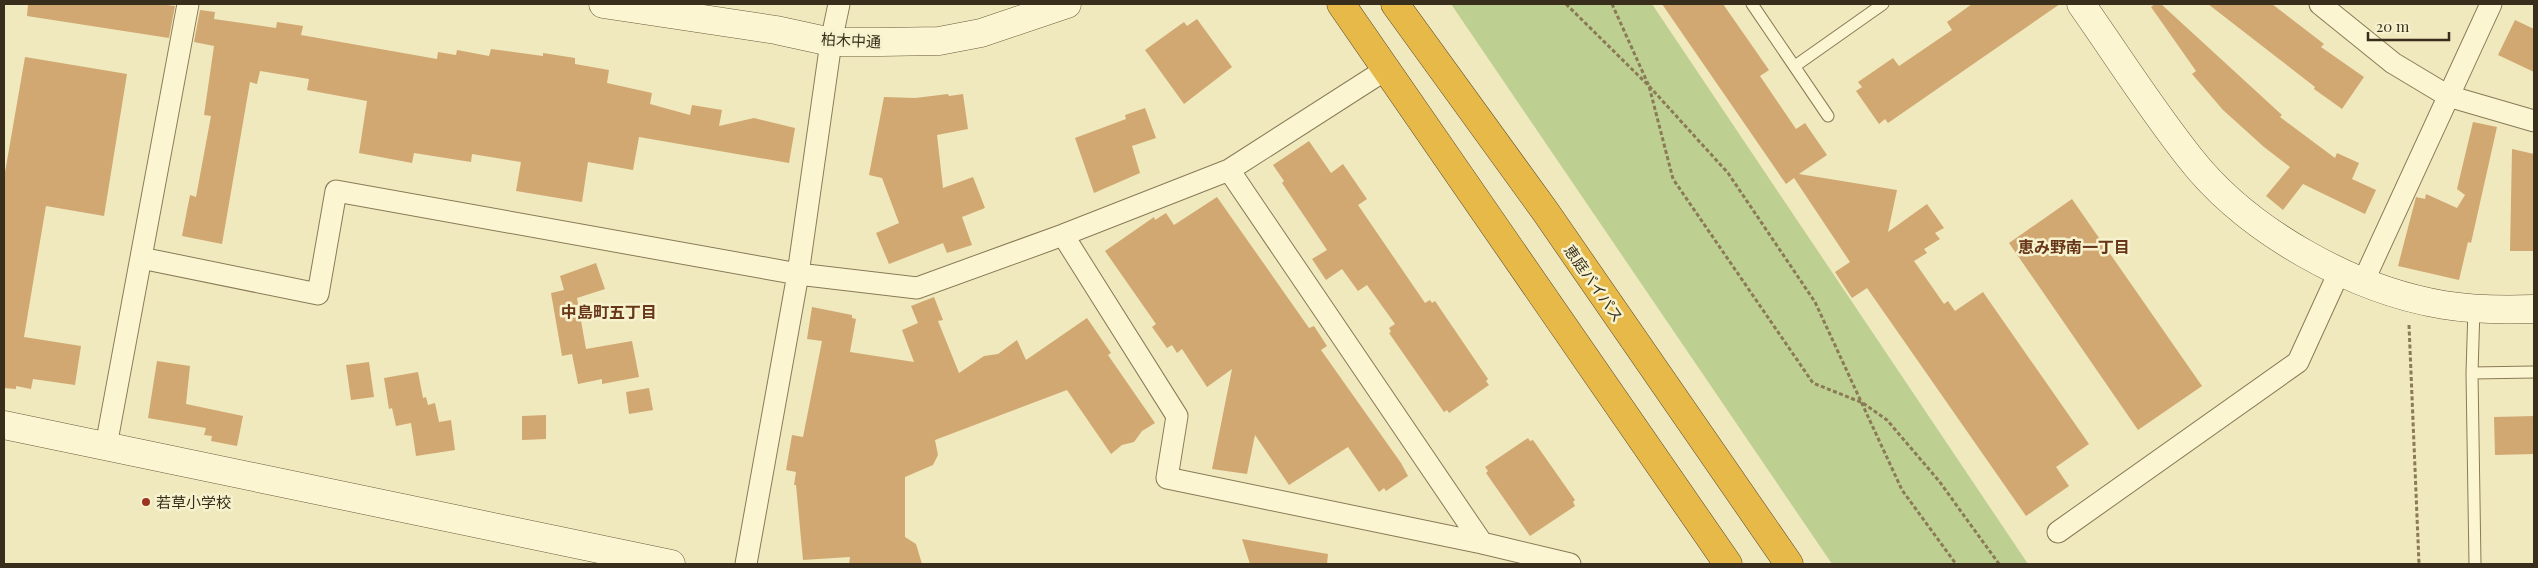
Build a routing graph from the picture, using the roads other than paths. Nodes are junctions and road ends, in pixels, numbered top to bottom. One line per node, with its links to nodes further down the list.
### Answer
1 (188, 4): 20 (street)
2 (603, 4): 12 (street, 柏木中通)
3 (839, 4): 12 (street)
4 (1067, 4): 12 (street, 柏木中通)
5 (1341, 4): 14 (highway)
6 (1395, 4): 36 (highway, 恵庭バイパス)
7 (1752, 4): 13 (lane)
8 (1883, 4): 13 (lane)
9 (2081, 4): 22 (street)
10 (2320, 4): 15 (street)
11 (2491, 4): 15 (street)
12 (831, 42): 21 (street)
13 (1794, 66): 16 (lane)
14 (1385, 70): 18 (street); 35 (highway)
15 (2448, 96): 17 (street); 22 (street)
16 (1828, 116)
17 (2534, 121)
18 (1229, 170): 19 (street); 30 (street)
19 (1063, 235): 21 (street); 30 (street)
20 (141, 258): 21 (street); 28 (street)
21 (798, 274): 33 (street)
22 (2351, 276): 23 (street); 29 (street)
23 (2474, 308): 24 (street); 26 (lane)
24 (2534, 309)
25 (2534, 372): 26 (lane)
26 (2472, 374): 37 (lane)
27 (4, 425): 28 (street)
28 (106, 446): 31 (street)
29 (2058, 532)
30 (1482, 543): 34 (street)
31 (616, 559): 32 (street)
32 (671, 564)
33 (746, 564)
34 (1570, 564)
35 (1728, 564)
36 (1789, 564)
37 (2475, 564)

